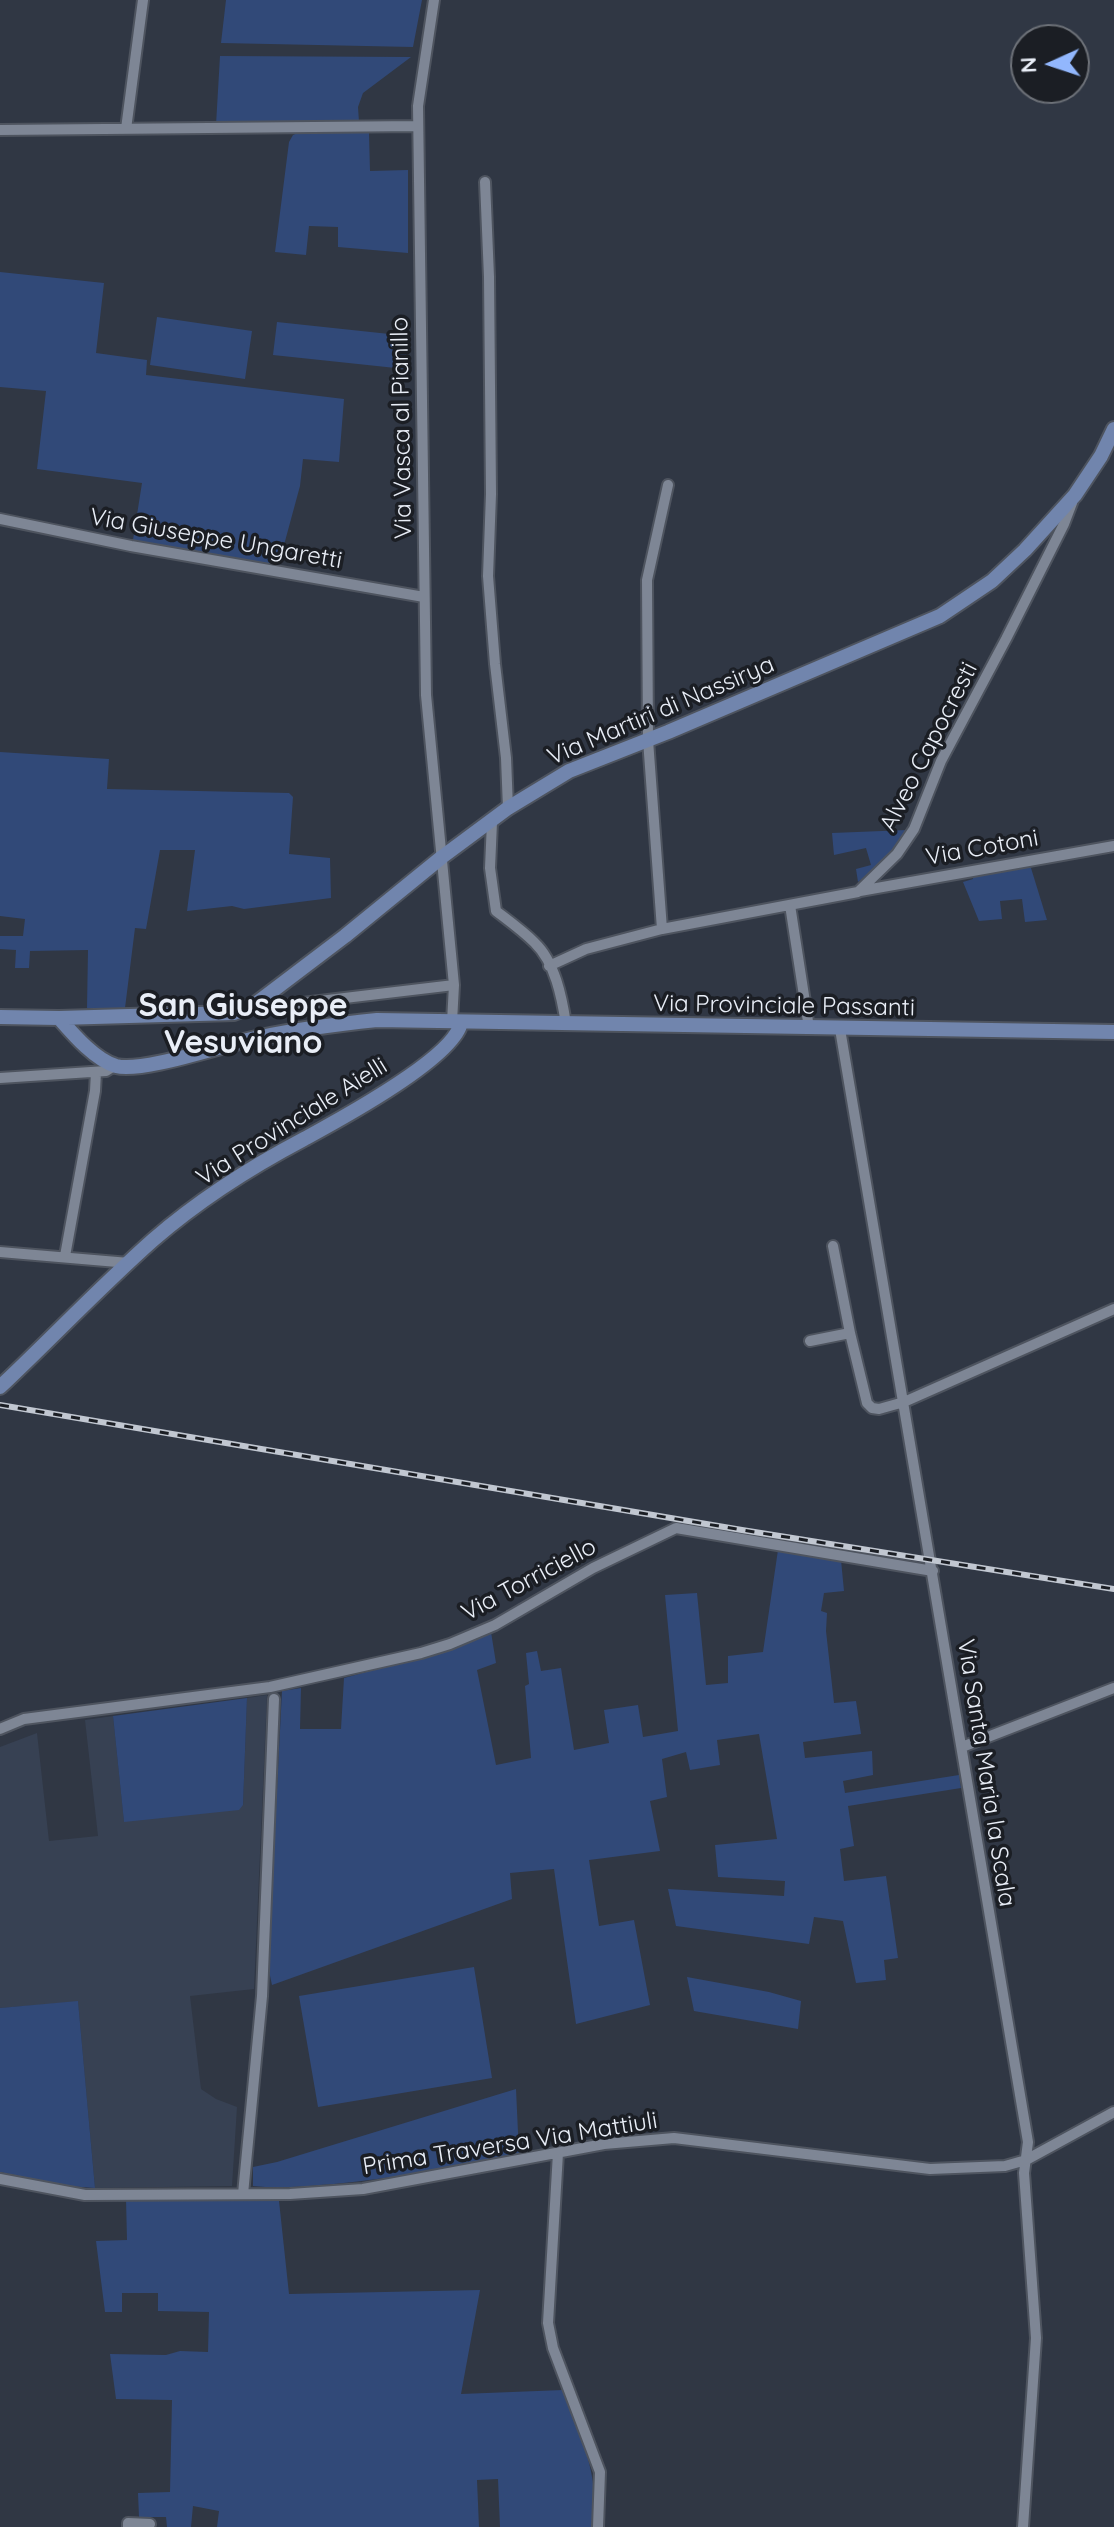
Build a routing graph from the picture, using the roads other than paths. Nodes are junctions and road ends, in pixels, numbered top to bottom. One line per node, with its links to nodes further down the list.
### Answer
1 (143, 0): 4 (street)
2 (434, 0): 3 (street, Via Vasca al Pianillo)
3 (418, 126): 4 (street); 12 (street, Via Vasca al Pianillo)
4 (126, 129): 5 (street)
5 (0, 130)
6 (485, 182): 14 (street)
7 (1114, 429): 8 (street, Via Martiri di Nassirya)
8 (1108, 457): 10 (street, Via Martiri di Nassirya)
9 (668, 485): 13 (street)
10 (1075, 495): 13 (street, Via Martiri di Nassirya); 18 (street, Alveo Capocresti)
11 (0, 519): 12 (street, Via Giuseppe Ungaretti)
12 (424, 597): 17 (street, Via Vasca al Pianillo)
13 (648, 740): 14 (street, Via Martiri di Nassirya); 20 (street)
14 (508, 808): 15 (street, Via Martiri di Nassirya)
15 (492, 822): 17 (street, Via Martiri di Nassirya); 21 (street)
16 (1114, 846): 18 (street, Via Cotoni)
17 (442, 857): 22 (street, Via Vasca al Pianillo); 23 (street, Via Martiri di Nassirya)
18 (858, 892): 19 (street)
19 (790, 905): 20 (street); 28 (street)
20 (662, 929): 21 (street)
21 (549, 966): 27 (street)
22 (454, 985): 23 (street); 26 (street, Via Vasca al Pianillo)
23 (254, 1005): 25 (street, Via Martiri di Nassirya)
24 (0, 1017): 25 (street, Via Martiri di Nassirya)
25 (59, 1018): 31 (street)
26 (457, 1022): 27 (street, Via Provinciale Passanti); 31 (street, Via Provinciale Passanti); 37 (street, Via Provinciale Aielli)
27 (566, 1024): 28 (street, Via Provinciale Passanti)
28 (809, 1028): 29 (street, Via Provinciale Passanti)
29 (840, 1029): 30 (street, Via Provinciale Passanti); 42 (street, Via Santa Maria la Scala)
30 (1114, 1032)
31 (114, 1066): 32 (street)
32 (96, 1072): 33 (street); 36 (street)
33 (0, 1078)
34 (833, 1246): 39 (street)
35 (0, 1252): 36 (street)
36 (65, 1256): 37 (street)
37 (130, 1263): 41 (street, Via Provinciale Aielli)
38 (1114, 1309): 42 (street)
39 (850, 1333): 40 (street); 42 (street)
40 (810, 1341)
41 (0, 1387)
42 (904, 1402): 43 (street, Via Santa Maria la Scala)
43 (933, 1571): 46 (street, Via Torriciello); 47 (street, Via Santa Maria la Scala)
44 (1114, 1688): 47 (street)
45 (274, 1699): 52 (street)
46 (0, 1729)
47 (962, 1747): 50 (street, Via Santa Maria la Scala)
48 (1114, 2112): 50 (street, Prima Traversa Via Mattiuli)
49 (558, 2153): 50 (street, Prima Traversa Via Mattiuli); 52 (street, Prima Traversa Via Mattiuli); 55 (street)
50 (1026, 2160): 56 (street, Via Santa Maria la Scala)
51 (0, 2179): 52 (street, Prima Traversa Via Mattiuli)
52 (243, 2194)
53 (150, 2524): 54 (street)
54 (128, 2527)
55 (598, 2527)
56 (1023, 2527)

